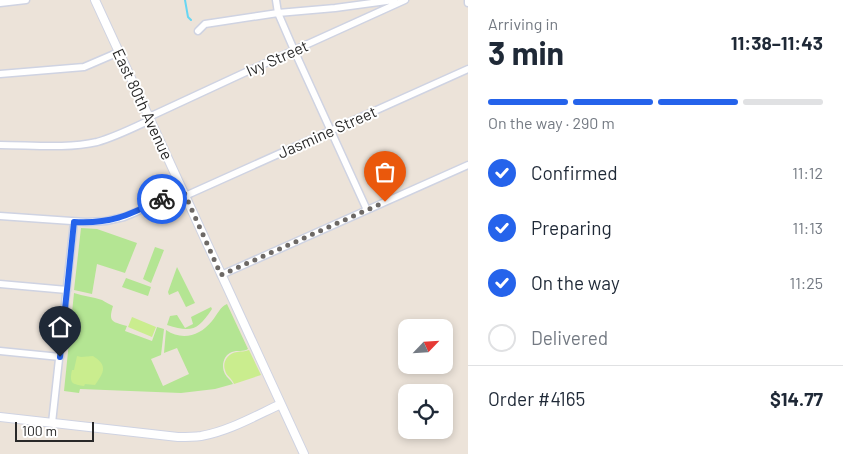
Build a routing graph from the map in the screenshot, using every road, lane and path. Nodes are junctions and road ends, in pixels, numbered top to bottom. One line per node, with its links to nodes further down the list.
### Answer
1 (26, 0): 6 (street)
2 (95, 0): 10 (street, East 80th Avenue)
3 (276, 0): 7 (street)
4 (394, 0): 7 (street)
5 (405, 0): 9 (street, Ivy Street)
6 (0, 4)
7 (278, 13): 8 (street); 9 (street)
8 (198, 31)
9 (294, 50): 13 (street, Ivy Street); 14 (street)
10 (119, 52): 12 (street); 13 (street, East 80th Avenue)
11 (468, 69): 14 (street, Jasmine Street)
12 (0, 74)
13 (150, 118): 15 (street, Ivy Street); 17 (street, East 80th Avenue)
14 (331, 130): 17 (street, Jasmine Street); 18 (street)
15 (0, 145)
16 (468, 165): 18 (street)
17 (184, 193): 20 (street, Jasmine Street); 21 (street, East 80th Avenue)
18 (367, 210): 21 (street)
19 (0, 216): 20 (street, Jasmine Street)
20 (74, 222): 23 (street)
21 (221, 275): 26 (street, East 80th Avenue)
22 (0, 284): 23 (street)
23 (67, 290): 25 (street)
24 (0, 351): 25 (street)
25 (60, 357): 28 (street)
26 (281, 404): 28 (street); 29 (street, East 80th Avenue)
27 (0, 418): 28 (street)
28 (52, 423)
29 (304, 454)

